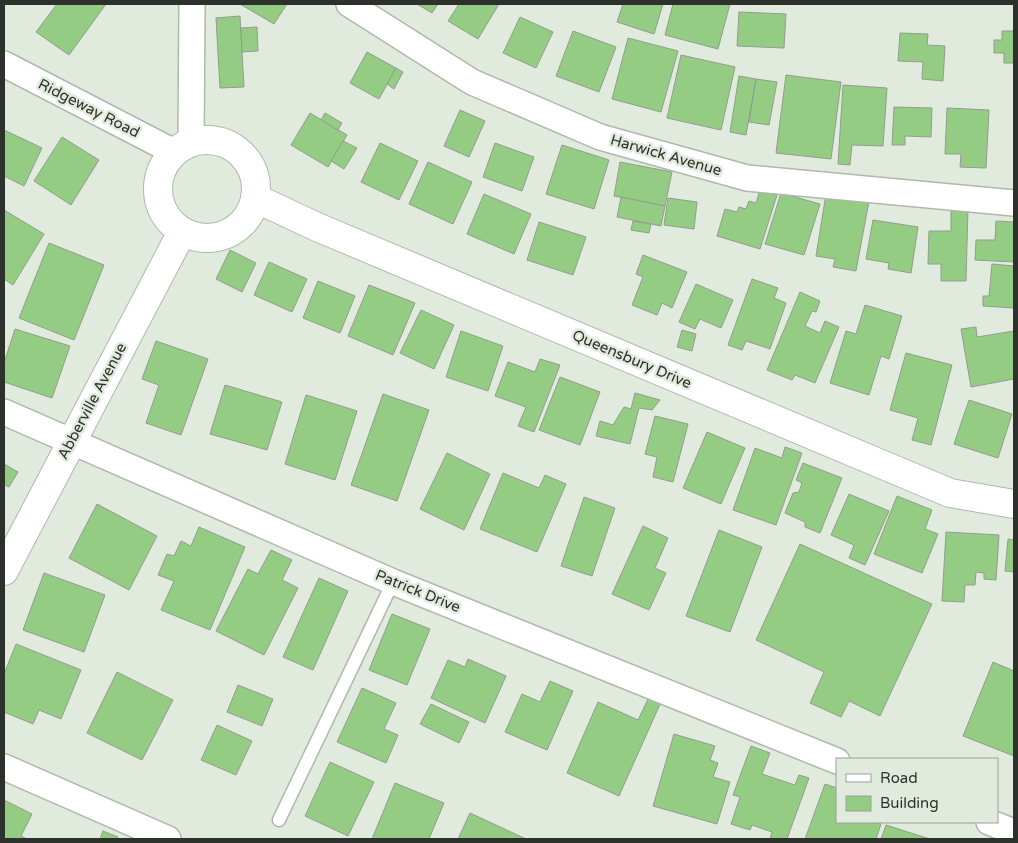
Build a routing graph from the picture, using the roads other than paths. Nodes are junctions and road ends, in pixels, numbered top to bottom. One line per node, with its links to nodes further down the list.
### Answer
1 (192, 4): 4 (street)
2 (349, 4): 6 (street, Harwick Avenue)
3 (4, 64): 4 (street, Ridgeway Road)
4 (182, 147): 5 (street); 7 (street)
5 (255, 198): 7 (street); 10 (street, Queensbury Drive)
6 (1014, 203)
7 (182, 232): 9 (street, Abberville Avenue)
8 (4, 412): 9 (street, Patrick Drive)
9 (71, 442): 11 (street, Abberville Avenue); 12 (street, Patrick Drive)
10 (1014, 504)
11 (4, 571)
12 (393, 582): 13 (street, Patrick Drive); 15 (lane)
13 (836, 760)
14 (4, 767): 18 (street)
15 (279, 820)
16 (991, 823): 17 (street)
17 (1014, 832)
18 (168, 839)

